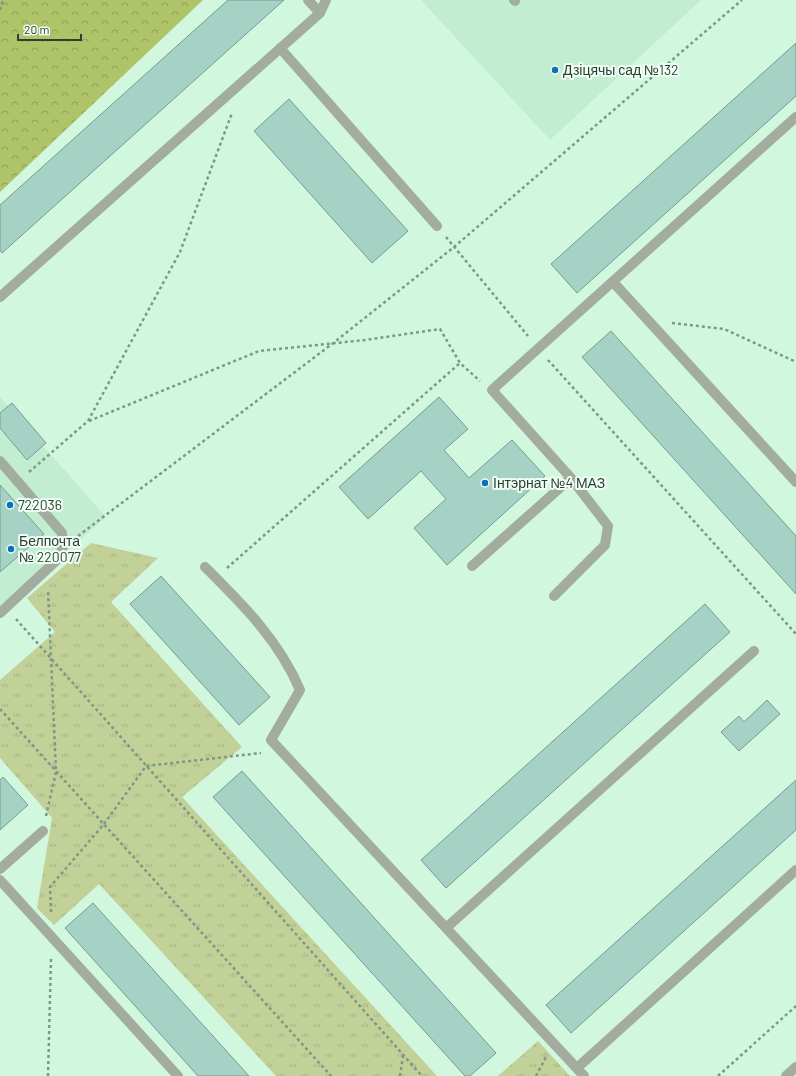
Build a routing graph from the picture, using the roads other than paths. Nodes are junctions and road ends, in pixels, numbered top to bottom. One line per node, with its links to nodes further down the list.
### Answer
1 (308, 0): 3 (street)
2 (326, 0): 3 (street)
3 (320, 13): 4 (street)
4 (280, 48): 6 (street); 8 (street)
5 (796, 118): 7 (street)
6 (437, 226)
7 (613, 282): 10 (street); 11 (street)
8 (0, 297)
9 (0, 461): 15 (street)
10 (571, 478): 12 (street); 14 (street)
11 (796, 482)
12 (472, 566)
13 (205, 567): 21 (street)
14 (554, 596)
15 (3, 610)
16 (754, 651): 21 (street)
17 (43, 832): 18 (street)
18 (0, 869)
19 (796, 870): 23 (street)
20 (0, 880): 24 (street)
21 (446, 928): 23 (street)
22 (796, 1067): 26 (street)
23 (577, 1068): 25 (street)
24 (178, 1076)
25 (584, 1076)
26 (786, 1076)

